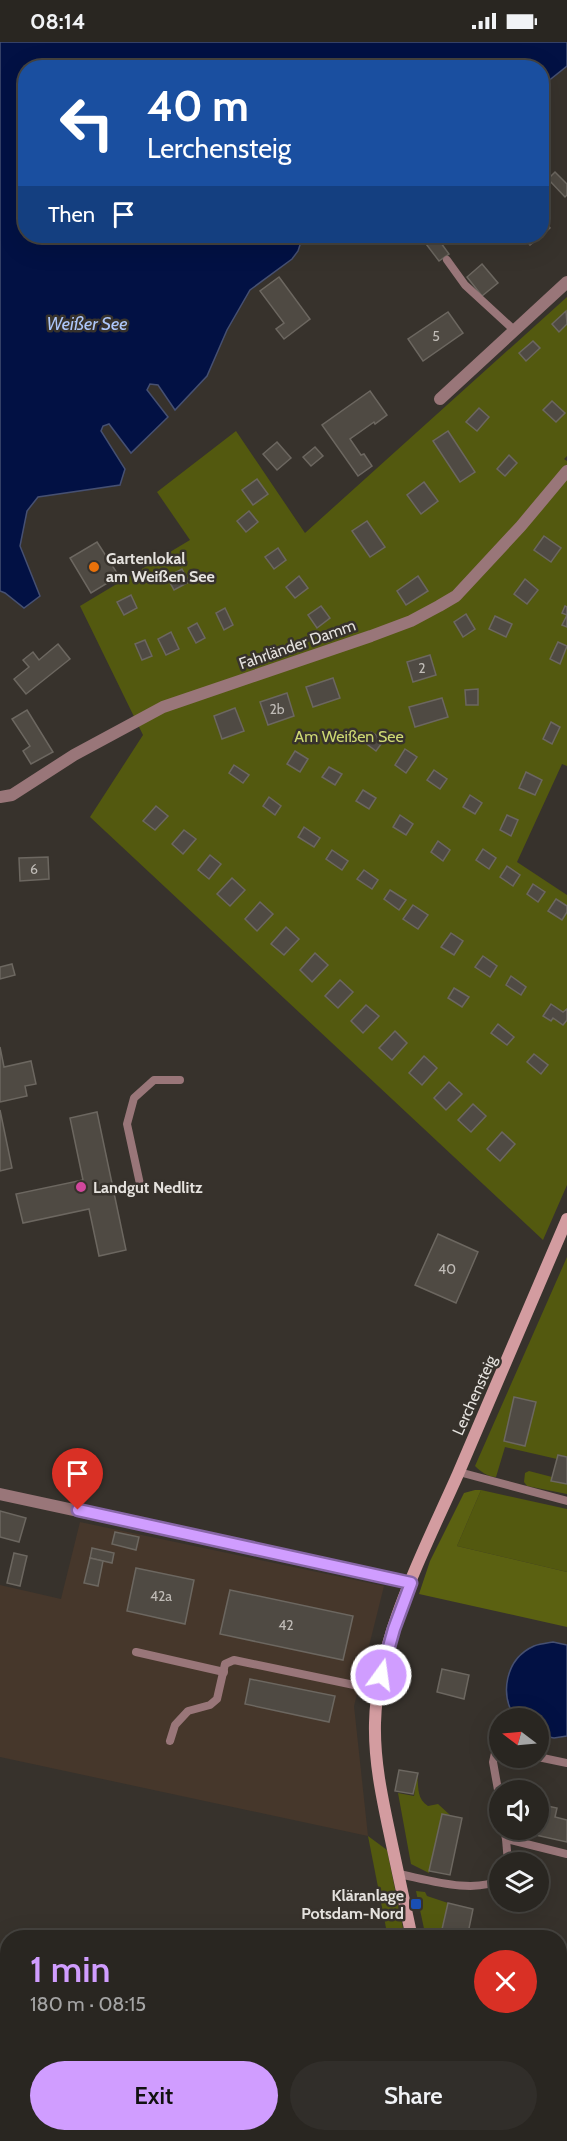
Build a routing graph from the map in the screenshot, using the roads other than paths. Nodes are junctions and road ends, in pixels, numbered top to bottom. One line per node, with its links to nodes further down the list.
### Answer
1 (447, 260): 3 (lane)
2 (567, 282): 3 (street)
3 (514, 330): 4 (street)
4 (440, 399)
5 (567, 471): 6 (street, Fahrländer Damm)
6 (0, 797)
7 (180, 1080): 8 (lane)
8 (140, 1184)
9 (567, 1219): 10 (street, Lerchensteig)
10 (459, 1472): 12 (lane); 13 (street, Lerchensteig)
11 (0, 1494): 13 (street)
12 (567, 1501)
13 (411, 1583): 16 (street, Lerchensteig)
14 (136, 1652): 15 (lane)
15 (224, 1672): 16 (lane); 17 (lane)
16 (378, 1690): 22 (street, Lerchensteig)
17 (170, 1742)
18 (549, 1759): 19 (lane)
19 (567, 1763)
20 (524, 1840): 21 (lane)
21 (567, 1854)
22 (399, 1874): 23 (lane); 24 (street, Lerchensteig)
23 (489, 1885)
24 (410, 1930)

